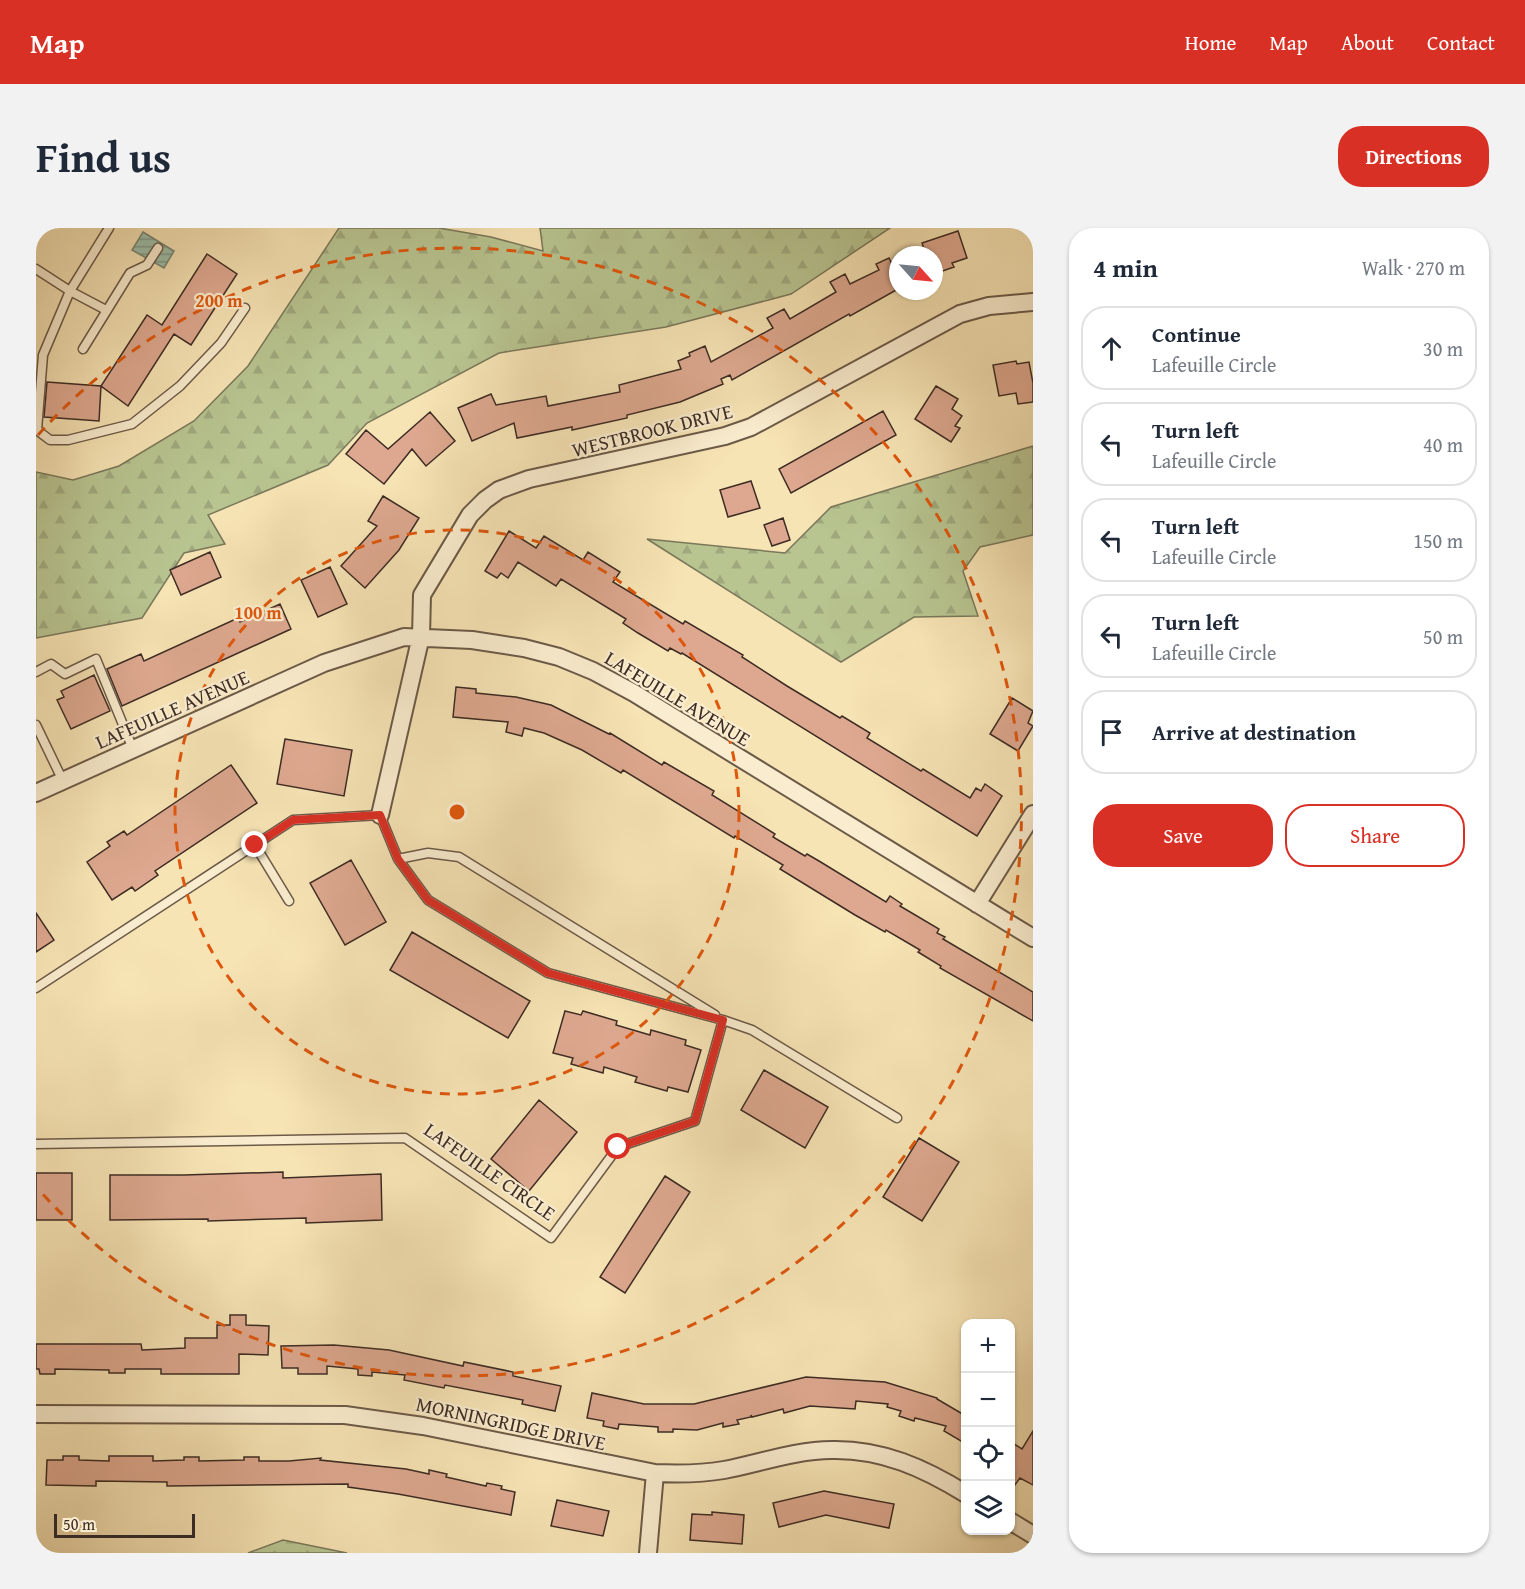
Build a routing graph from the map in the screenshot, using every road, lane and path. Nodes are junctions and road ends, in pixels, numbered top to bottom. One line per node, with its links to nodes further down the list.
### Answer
1 (109, 228): 4 (lane)
2 (158, 248): 7 (lane)
3 (36, 269): 4 (lane)
4 (70, 291): 6 (lane); 7 (lane)
5 (1033, 302): 9 (street, WESTBROOK DRIVE)
6 (245, 308)
7 (106, 310): 8 (lane)
8 (83, 349)
9 (421, 636): 12 (street, LAFEUILLE AVENUE); 16 (street); 20 (street, LAFEUILLE AVENUE)
10 (36, 672): 12 (lane)
11 (36, 725): 13 (lane)
12 (133, 749): 13 (street, LAFEUILLE AVENUE)
13 (63, 781): 14 (street, LAFEUILLE AVENUE)
14 (36, 793)
15 (1033, 814): 20 (street)
16 (380, 815): 17 (lane); 18 (lane)
17 (255, 845): 19 (lane); 22 (lane)
18 (398, 859): 23 (lane); 23 (lane)
19 (289, 901)
20 (977, 904): 21 (street, LAFEUILLE AVENUE)
21 (1033, 938)
22 (36, 988)
23 (723, 1020): 24 (lane); 25 (lane, LAFEUILLE CIRCLE)
24 (897, 1118)
25 (36, 1144)
26 (36, 1414): 27 (street, MORNINGRIDGE DRIVE)
27 (655, 1473): 28 (street, MORNINGRIDGE DRIVE); 31 (street)
28 (961, 1491)
29 (1015, 1524): 30 (street)
30 (1033, 1535)
31 (648, 1553)

